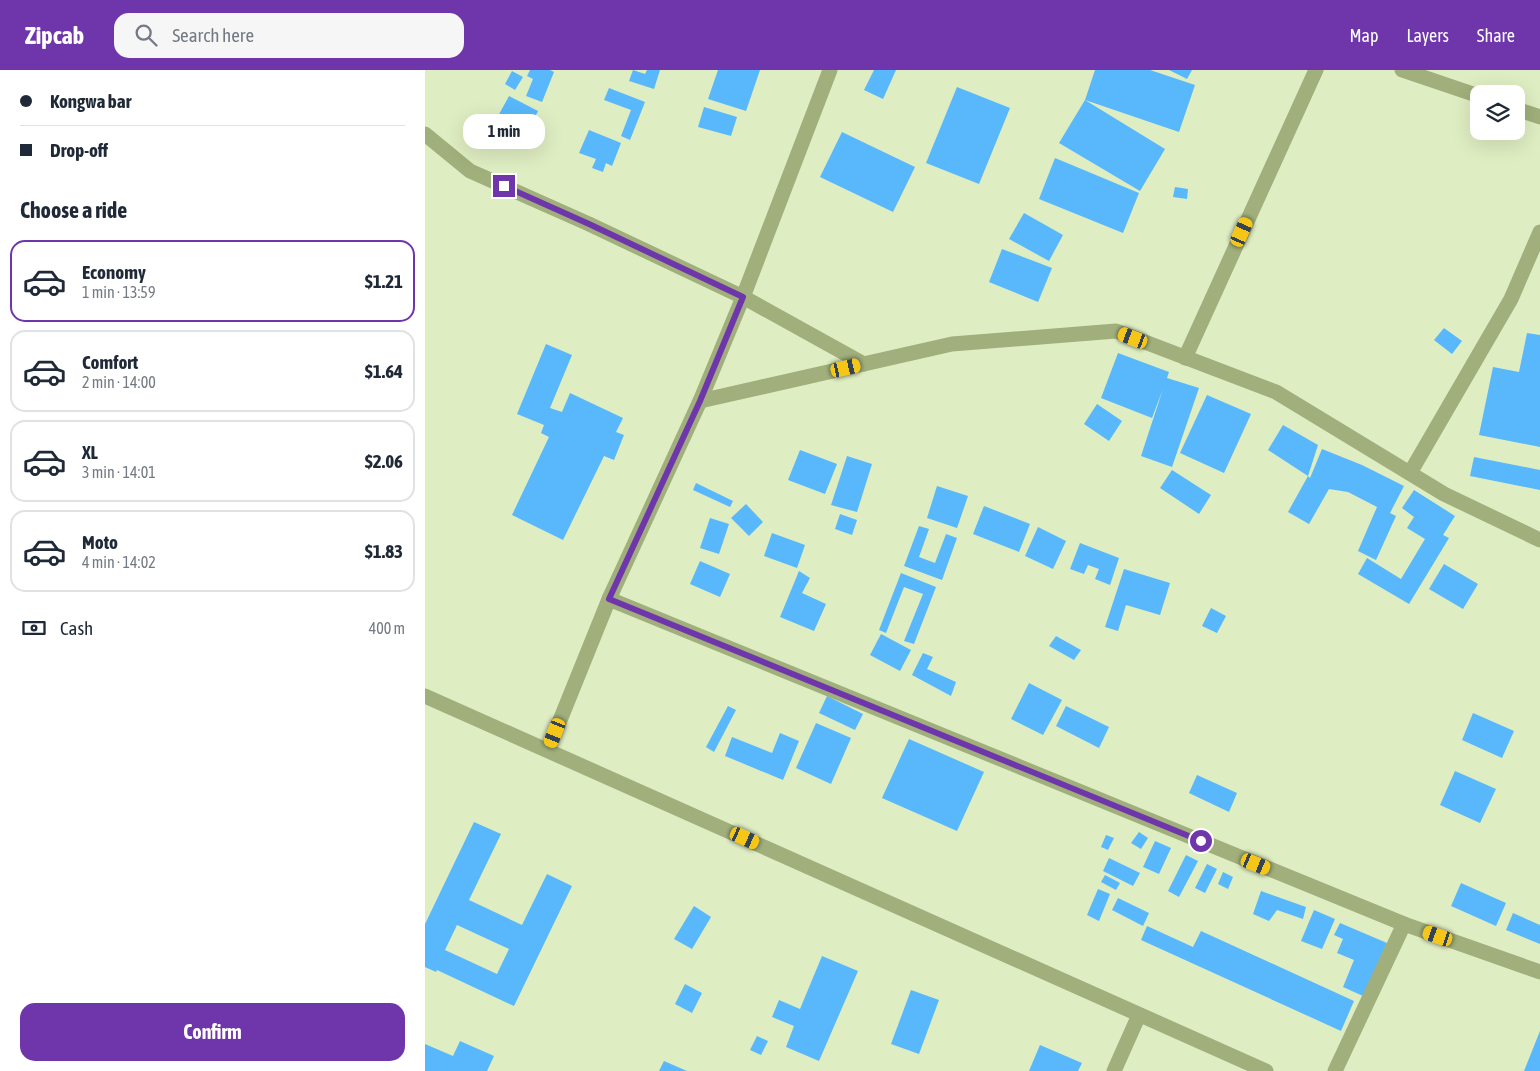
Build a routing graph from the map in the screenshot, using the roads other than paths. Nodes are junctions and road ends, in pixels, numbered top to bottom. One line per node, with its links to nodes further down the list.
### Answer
1 (830, 70): 9 (street)
2 (1316, 70): 10 (street)
3 (1402, 70): 4 (street)
4 (1470, 93)
5 (1525, 112): 6 (street)
6 (1540, 117)
7 (425, 134): 9 (street)
8 (1540, 232): 13 (street)
9 (743, 297): 11 (street); 12 (street)
10 (1185, 358): 11 (street); 13 (street)
11 (864, 364): 12 (street)
12 (700, 401): 15 (street)
13 (1409, 473): 14 (street)
14 (1540, 540)
15 (609, 599): 17 (street); 18 (street)
16 (425, 696): 17 (street)
17 (549, 750): 20 (street)
18 (1404, 924): 19 (street); 23 (street)
19 (1540, 972)
20 (1139, 1015): 21 (street); 22 (street)
21 (1114, 1071)
22 (1266, 1071)
23 (1335, 1071)

